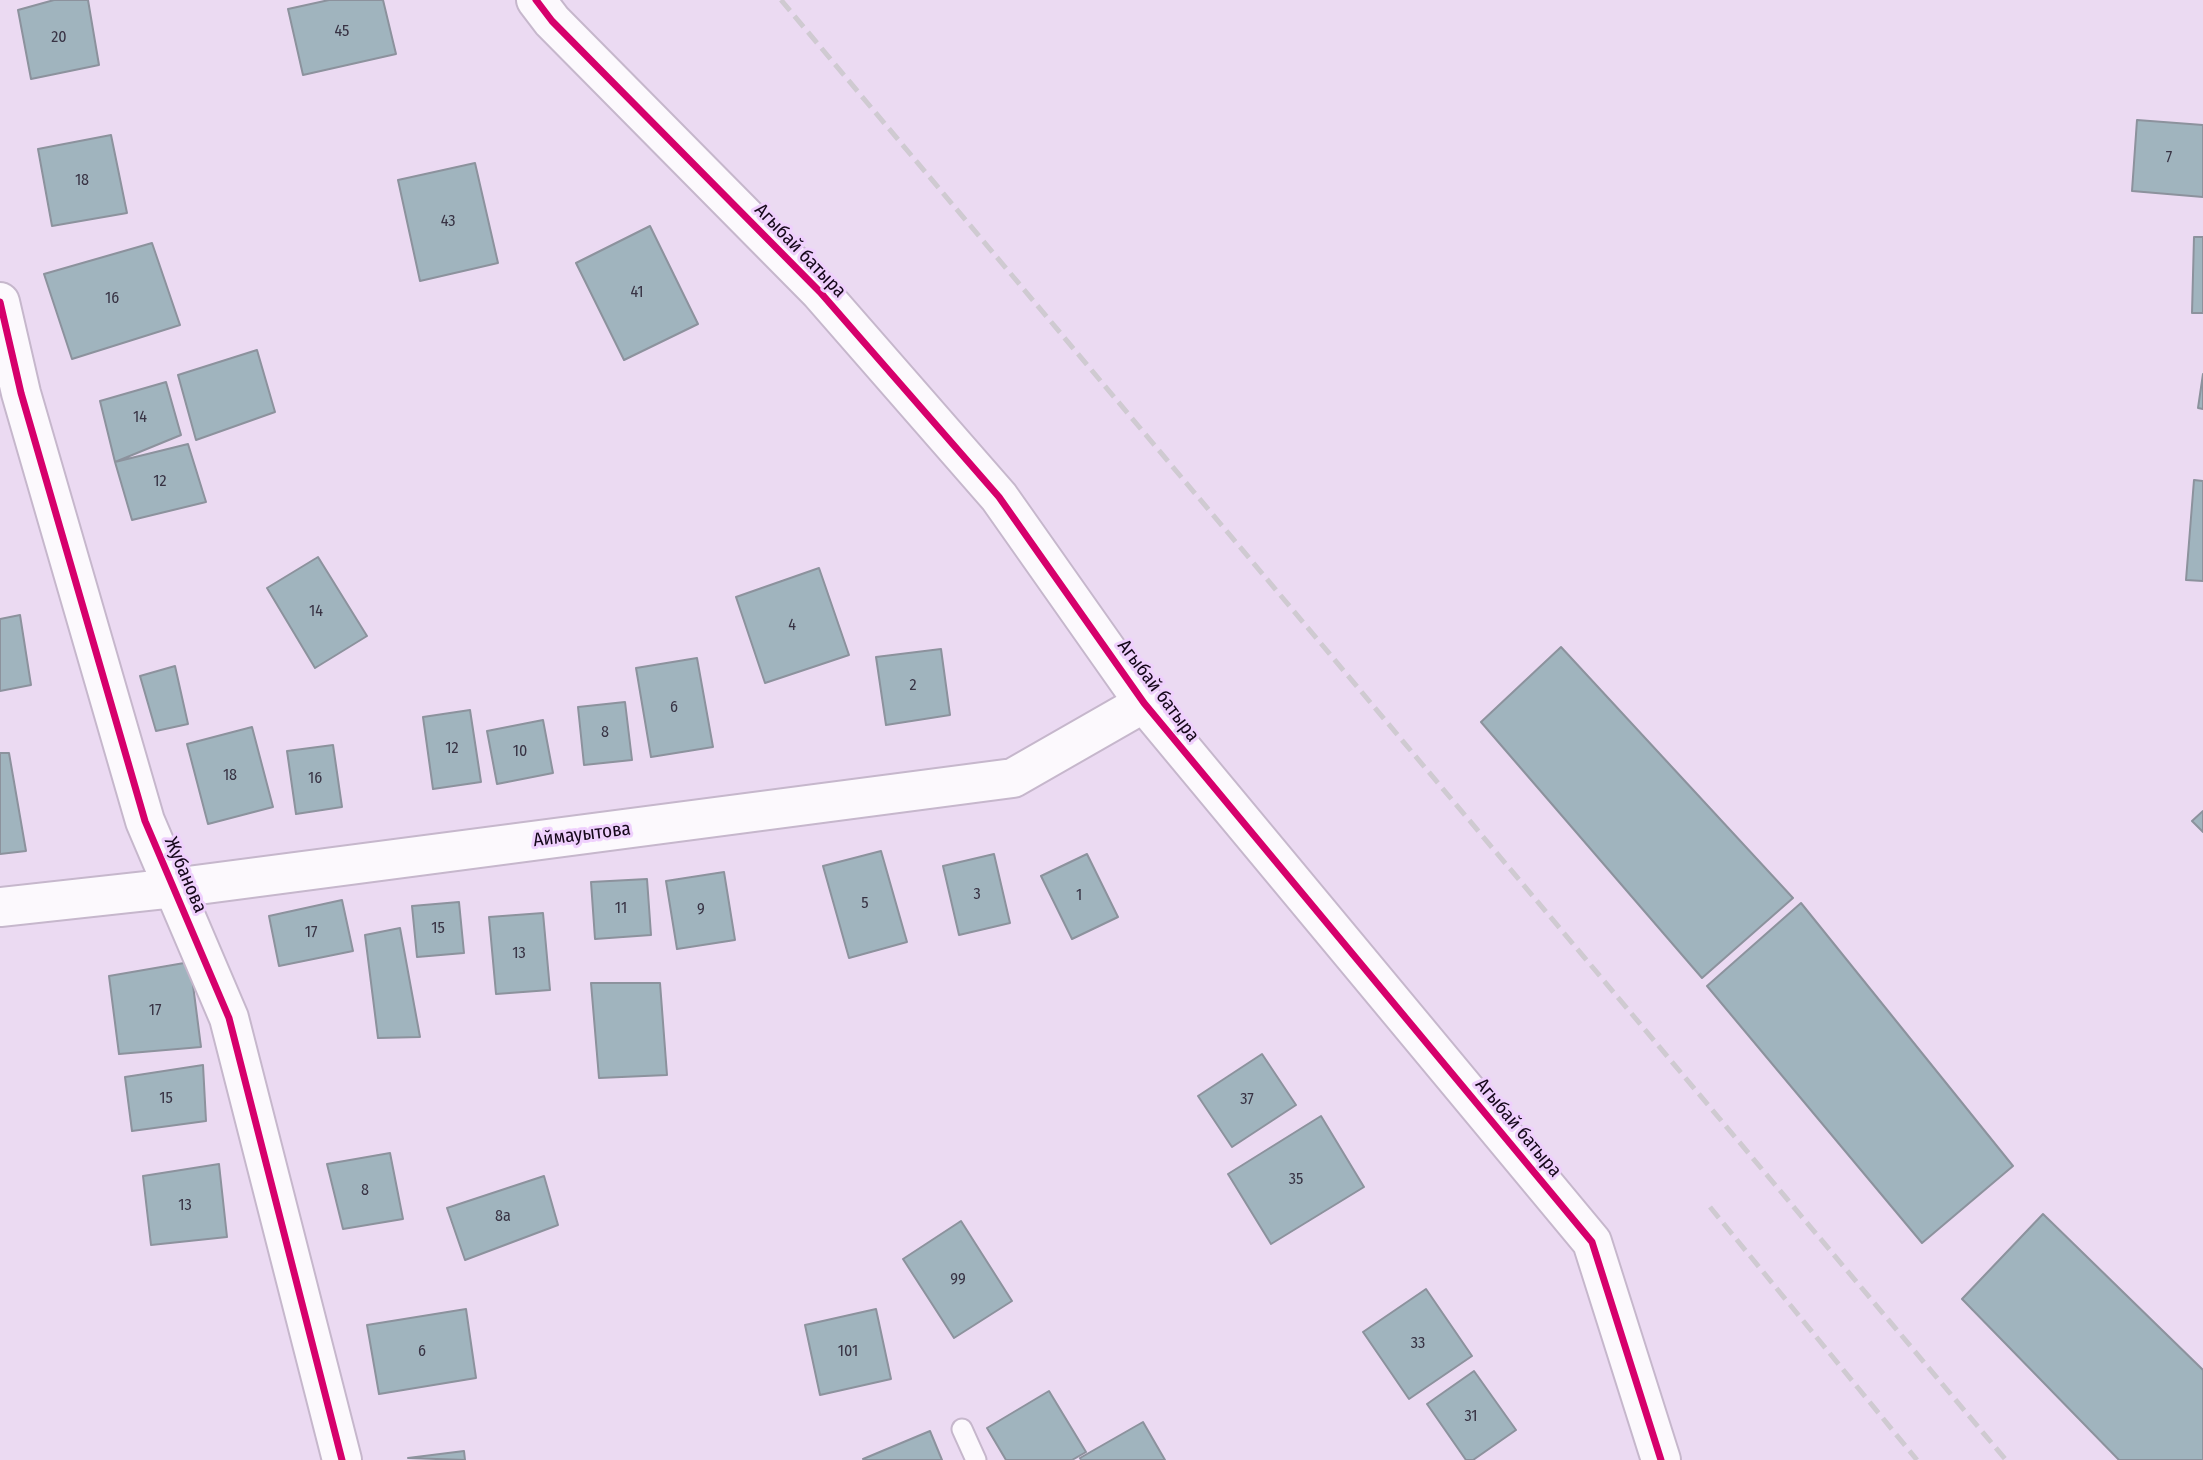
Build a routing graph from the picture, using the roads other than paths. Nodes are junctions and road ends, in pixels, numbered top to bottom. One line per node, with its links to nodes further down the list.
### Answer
1 (536, 0): 3 (street, Агыбай батыра)
2 (0, 302): 4 (street, Жубанова)
3 (1144, 703): 4 (street, Аймауытова); 9 (street, Агыбай батыра)
4 (174, 888): 5 (street, Аймауытова); 7 (street, Жубанова)
5 (0, 907)
6 (962, 1429): 8 (lane)
7 (342, 1460)
8 (976, 1460)
9 (1661, 1460)

